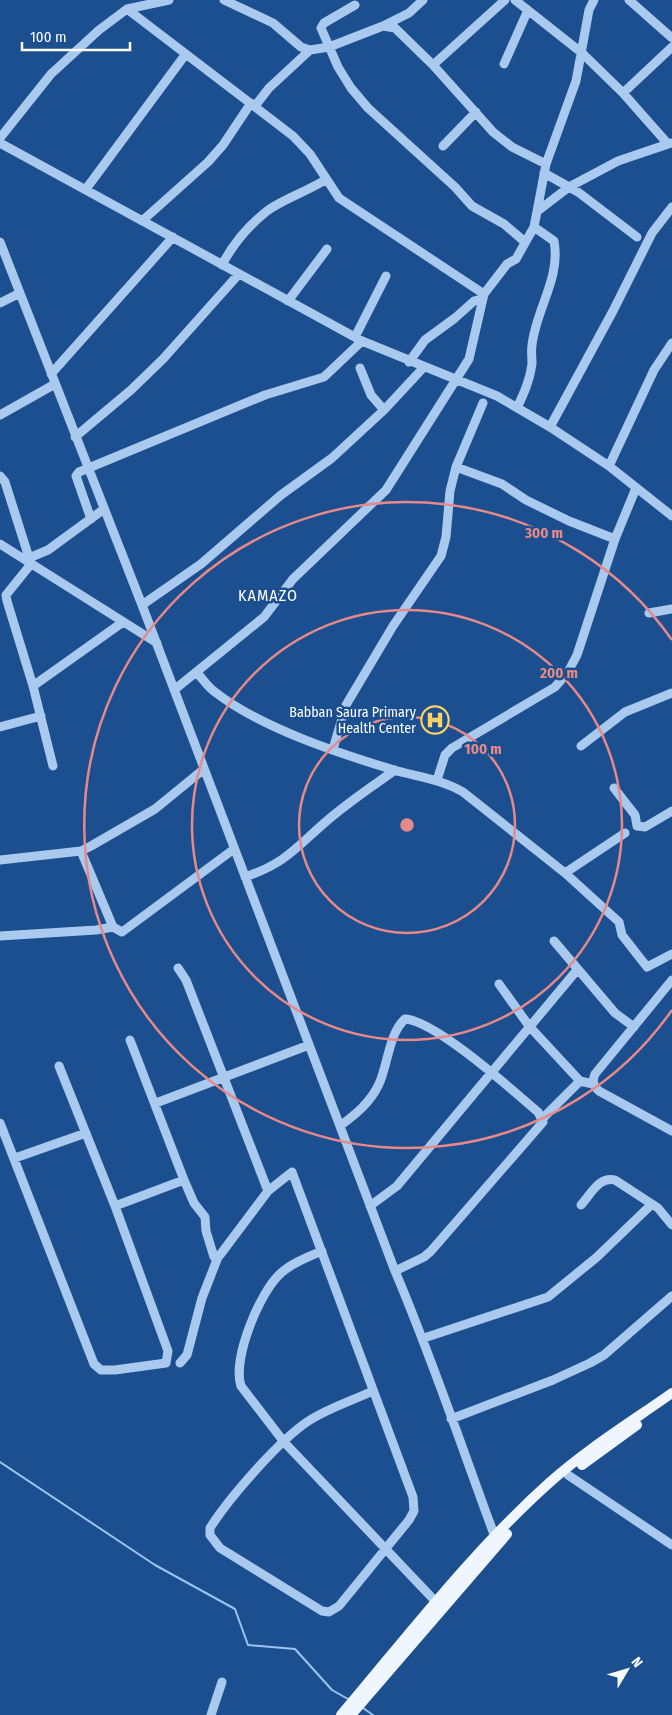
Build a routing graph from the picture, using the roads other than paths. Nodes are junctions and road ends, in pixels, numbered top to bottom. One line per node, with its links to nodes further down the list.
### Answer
1 (169, 0): 9 (street)
2 (224, 0): 15 (street)
3 (424, 0): 11 (street)
4 (505, 0): 19 (street)
5 (514, 0): 10 (street)
6 (594, 0): 16 (street)
7 (628, 0): 12 (street)
8 (355, 5): 13 (street)
9 (127, 9): 17 (street); 23 (street)
10 (528, 10): 16 (street); 18 (street)
11 (383, 26): 13 (street); 19 (street)
12 (672, 38)
13 (329, 47): 15 (street); 38 (street)
14 (672, 47): 20 (street)
15 (310, 50): 21 (street)
16 (582, 53): 20 (street); 27 (street)
17 (185, 55): 21 (street); 30 (street)
18 (504, 64)
19 (433, 65): 22 (street)
20 (623, 93): 25 (street)
21 (253, 105): 28 (street); 33 (street)
22 (476, 112): 26 (street); 27 (street)
23 (0, 138)
24 (0, 143): 30 (street)
25 (670, 143): 29 (street)
26 (443, 146)
27 (545, 168): 29 (street); 32 (street)
28 (325, 180): 40 (street); 44 (street)
29 (569, 187): 32 (street); 36 (street)
30 (86, 189): 33 (street)
31 (672, 207): 59 (street)
32 (539, 210): 34 (street)
33 (142, 221): 35 (street)
34 (534, 227): 38 (street); 56 (street)
35 (173, 237): 40 (street); 52 (street)
36 (637, 237)
37 (0, 242): 43 (street)
38 (525, 242): 44 (street)
39 (327, 249): 45 (street)
40 (222, 265): 41 (street)
41 (238, 275): 45 (street); 60 (street)
42 (386, 276): 47 (street)
43 (20, 293): 46 (street); 52 (street)
44 (482, 297): 49 (street); 53 (street)
45 (288, 301): 47 (street)
46 (0, 303)
47 (359, 339): 49 (street); 63 (street)
48 (672, 343): 61 (street)
49 (409, 362): 50 (street)
50 (424, 367): 53 (street); 57 (street)
51 (360, 368): 57 (street)
52 (51, 374): 54 (street)
53 (455, 380): 56 (street); 78 (street)
54 (55, 384): 58 (street); 60 (street)
55 (482, 403): 62 (street)
56 (517, 408): 59 (street)
57 (384, 410): 73 (street)
58 (0, 415)
59 (550, 427): 61 (street)
60 (75, 437): 63 (street)
61 (609, 466): 65 (street)
62 (456, 467): 69 (street); 85 (street)
63 (88, 469): 66 (street); 68 (street)
64 (0, 476): 71 (street)
65 (636, 488): 67 (street); 69 (street)
66 (104, 509): 68 (street); 73 (street)
67 (672, 516)
68 (91, 519): 71 (street)
69 (615, 539): 89 (street)
70 (0, 544): 71 (street)
71 (30, 561): 72 (street); 76 (street)
72 (3, 596): 79 (street)
73 (142, 605): 77 (street)
74 (672, 609): 75 (street)
75 (648, 613)
76 (123, 622): 77 (street); 79 (street)
77 (156, 644): 80 (street)
78 (197, 673): 80 (street); 85 (street)
79 (33, 686): 82 (street)
80 (174, 690): 87 (street)
81 (672, 693): 84 (street)
82 (41, 716): 83 (street); 86 (street)
83 (0, 727)
84 (581, 746)
85 (333, 749): 88 (street)
86 (53, 766)
87 (204, 769): 93 (street); 94 (street)
88 (395, 770): 89 (street); 97 (street)
89 (437, 780): 96 (street)
90 (614, 788): 91 (street)
91 (672, 811)
92 (625, 833): 96 (street)
93 (234, 849): 97 (street); 98 (street)
94 (81, 851): 95 (street); 98 (street)
95 (0, 860)
96 (566, 873): 101 (street)
97 (245, 877): 109 (street)
98 (112, 927): 99 (street)
99 (0, 936)
100 (554, 941): 103 (street)
101 (672, 954)
102 (178, 968): 112 (street)
103 (578, 970): 106 (street); 107 (street)
104 (672, 980): 107 (street)
105 (499, 984): 106 (street)
106 (529, 1026): 111 (street); 113 (street)
107 (634, 1027): 114 (street)
108 (130, 1040): 115 (street)
109 (309, 1045): 112 (street); 118 (street)
110 (59, 1066): 120 (street)
111 (492, 1074): 116 (street); 118 (street); 127 (street)
112 (224, 1077): 115 (street); 123 (street)
113 (580, 1081): 114 (street); 116 (street)
114 (593, 1084): 119 (street)
115 (156, 1103): 122 (street)
116 (542, 1119): 131 (street)
117 (0, 1124): 121 (street)
118 (340, 1126): 127 (street)
119 (672, 1131)
120 (86, 1133): 121 (street); 126 (street)
121 (14, 1158): 126 (street)
122 (184, 1180): 126 (street); 130 (street)
123 (268, 1191): 129 (street); 130 (street)
124 (652, 1204): 125 (street); 128 (street); 133 (street)
125 (581, 1205)
126 (115, 1206)
127 (370, 1206): 131 (street)
128 (672, 1225)
129 (322, 1251): 135 (street); 139 (street)
130 (218, 1257): 134 (street)
131 (395, 1271): 133 (street)
132 (672, 1296): 138 (street)
133 (424, 1338): 138 (street)
134 (180, 1363)
135 (374, 1391): 139 (street); 143 (street)
136 (672, 1393): 141 (main road)
137 (672, 1401): 140 (main road)
138 (451, 1419): 141 (street)
139 (284, 1442): 143 (street); 143 (street)
140 (568, 1475): 142 (street); 148 (main road)
141 (495, 1537): 144 (main road)
142 (672, 1544)
143 (384, 1549): 144 (street)
144 (437, 1602): 147 (main road)
145 (222, 1682): 146 (street)
146 (211, 1715)
147 (341, 1715)
148 (351, 1715)

